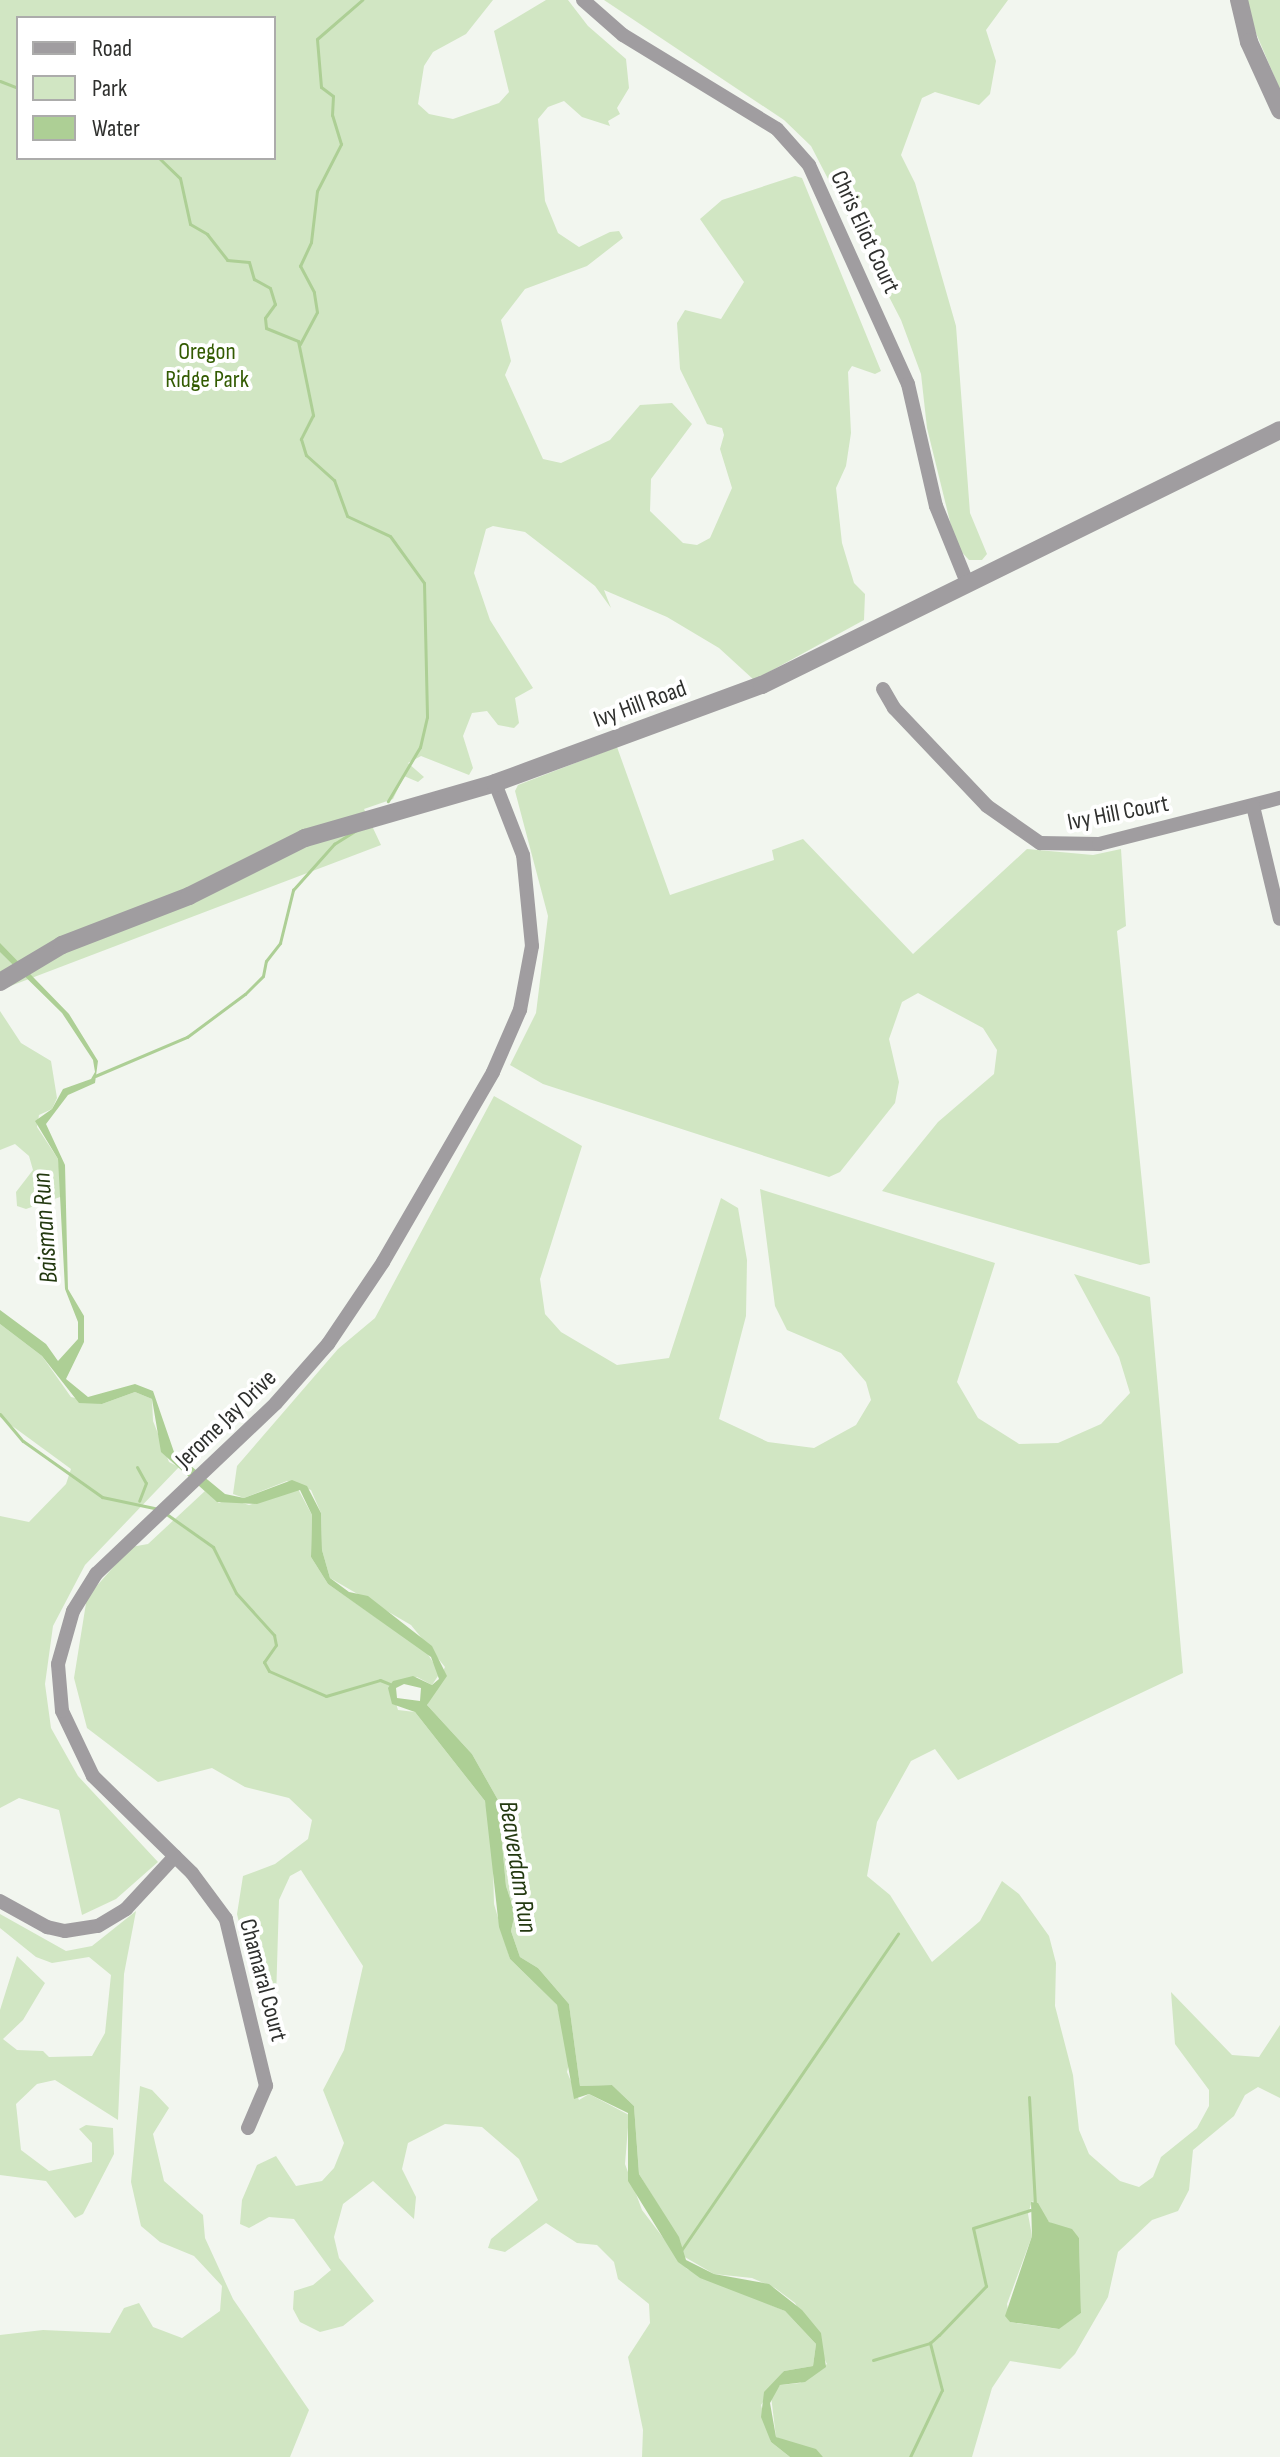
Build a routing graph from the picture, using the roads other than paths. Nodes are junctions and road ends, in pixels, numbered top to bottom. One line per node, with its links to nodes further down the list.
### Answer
1 (583, 0): 5 (street, Chris Eliot Court)
2 (1239, 0): 3 (street)
3 (1280, 110)
4 (1280, 430): 5 (street, Ivy Hill Road)
5 (968, 585): 7 (street, Ivy Hill Road)
6 (883, 689): 9 (street, Ivy Hill Court)
7 (495, 783): 11 (street, Ivy Hill Road); 12 (street, Jerome Jay Drive)
8 (1280, 798): 9 (street, Ivy Hill Court)
9 (1253, 806): 10 (street)
10 (1280, 919)
11 (14, 974)
12 (175, 1856): 13 (street); 14 (street, Chamaral Court)
13 (0, 1901)
14 (248, 2128)

